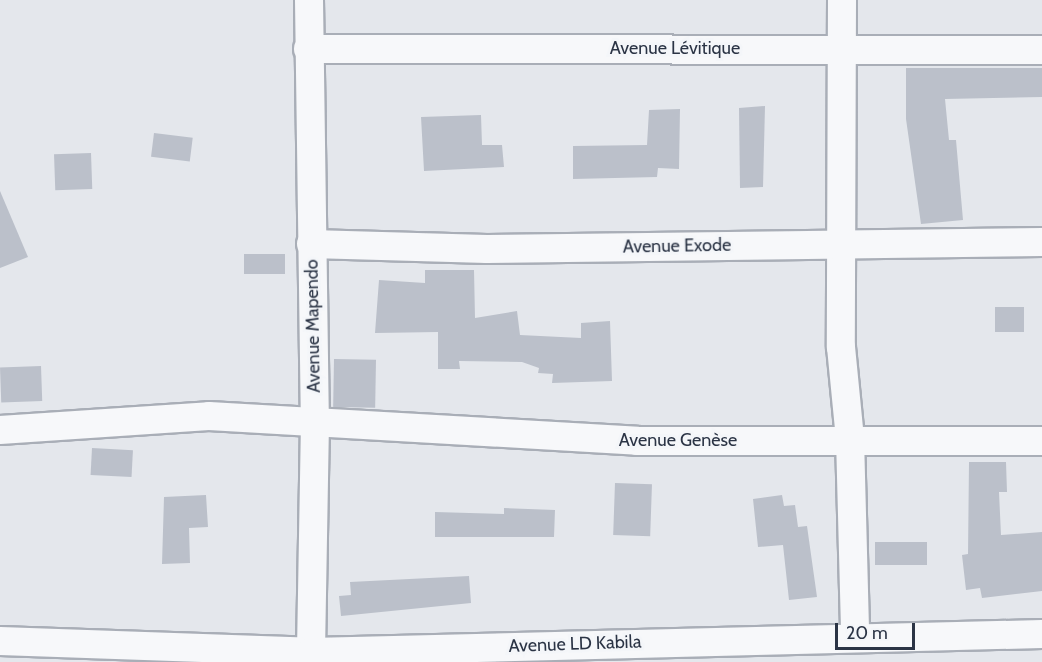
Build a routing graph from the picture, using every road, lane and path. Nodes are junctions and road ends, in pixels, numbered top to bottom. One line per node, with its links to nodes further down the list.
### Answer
1 (309, 0): 4 (street, Avenue Mapendo)
2 (842, 0): 3 (street)
3 (843, 48): 4 (street, Avenue Lévitique); 5 (street, Avenue Lévitique); 8 (street)
4 (308, 49): 7 (street, Avenue Mapendo)
5 (1042, 50)
6 (1042, 242): 8 (street, Avenue Exode)
7 (311, 244): 8 (street, Avenue Exode); 9 (street, Avenue Mapendo)
8 (840, 244): 11 (street)
9 (315, 422): 10 (street, Avenue Genèse); 11 (street, Avenue Genèse); 16 (street, Avenue Mapendo)
10 (0, 430)
11 (850, 438): 12 (street, Avenue Genèse); 14 (street)
12 (1042, 441)
13 (1042, 634): 14 (street, Avenue LD Kabila)
14 (855, 635): 16 (street, Avenue LD Kabila)
15 (0, 641): 16 (street, Avenue LD Kabila)
16 (311, 652)

